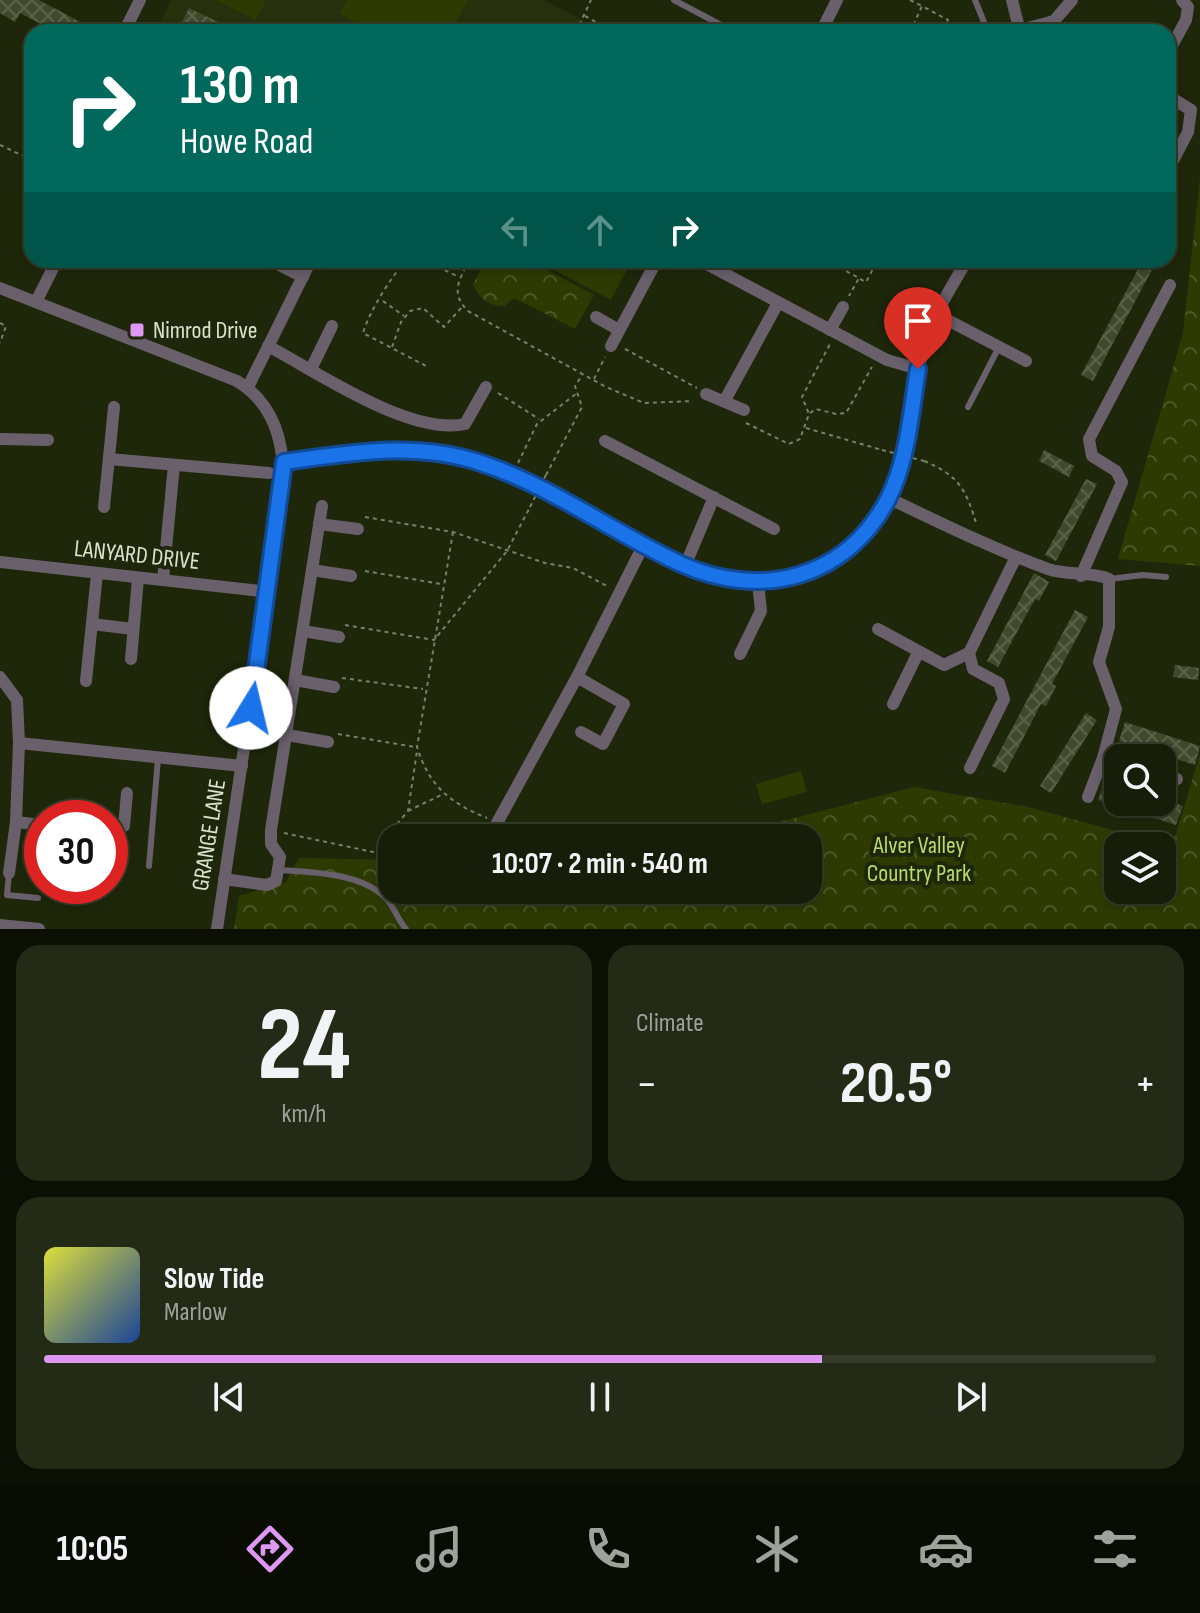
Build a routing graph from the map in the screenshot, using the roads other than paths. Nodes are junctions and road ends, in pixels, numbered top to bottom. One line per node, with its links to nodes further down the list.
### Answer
1 (140, 0): 8 (street)
2 (674, 0): 9 (lane)
3 (837, 0): 10 (street)
4 (975, 0): 11 (lane)
5 (1012, 0): 12 (street)
6 (1072, 0): 13 (street)
7 (1182, 0): 14 (street)
8 (128, 24)
9 (711, 24)
10 (825, 24)
11 (985, 24)
12 (1018, 24)
13 (1044, 24)
14 (1176, 38)
15 (1176, 101): 16 (street)
16 (1176, 154)
17 (53, 268): 26 (street)
18 (285, 268): 23 (street)
19 (307, 268): 23 (street)
20 (653, 268): 32 (street)
21 (714, 268): 27 (street)
22 (962, 268): 29 (street)
23 (303, 277): 34 (street)
24 (1170, 285): 68 (street)
25 (0, 288): 26 (street)
26 (36, 302): 40 (street)
27 (778, 303): 33 (street); 43 (street)
28 (843, 307): 33 (street)
29 (936, 314): 36 (street); 39 (street)
30 (596, 317): 32 (street)
31 (332, 326): 38 (street)
32 (619, 330): 35 (street)
33 (830, 330): 39 (street)
34 (268, 346): 38 (street); 40 (street)
35 (611, 346)
36 (999, 347): 37 (street); 45 (lane)
37 (1026, 361)
38 (311, 369): 41 (street)
39 (918, 369): 55 (street)
40 (248, 387): 51 (street)
41 (486, 387)
42 (704, 392): 43 (street)
43 (725, 400): 46 (street)
44 (114, 407): 50 (street)
45 (968, 407)
46 (744, 410)
47 (0, 439): 48 (street)
48 (48, 440)
49 (605, 441): 54 (street)
50 (109, 459): 52 (street); 57 (street)
51 (284, 462): 61 (street); 74 (street, GRANGE LANE)
52 (174, 465): 53 (street); 71 (street)
53 (269, 473)
54 (714, 497): 60 (street); 64 (street)
55 (888, 498): 62 (street); 72 (street)
56 (322, 506): 58 (street)
57 (104, 507)
58 (319, 524): 59 (street); 65 (street)
59 (358, 529)
60 (774, 529)
61 (643, 546): 64 (street); 85 (street)
62 (1016, 557): 68 (street); 81 (street)
63 (0, 562): 66 (street, LANYARD DRIVE)
64 (685, 566): 72 (street)
65 (312, 570): 67 (street); 78 (street)
66 (97, 574): 70 (street, LANYARD DRIVE); 75 (street)
67 (351, 576)
68 (1081, 576): 73 (street)
69 (1166, 577): 73 (lane)
70 (138, 578): 71 (street, LANYARD DRIVE); 76 (street)
71 (163, 580): 74 (street, LANYARD DRIVE)
72 (758, 583): 82 (street)
73 (1108, 585): 95 (street)
74 (269, 592): 96 (street, GRANGE LANE)
75 (92, 624): 76 (street); 87 (street)
76 (133, 629): 83 (street)
77 (878, 629): 80 (street)
78 (303, 631): 79 (street); 86 (street)
79 (339, 637)
80 (918, 653): 81 (street); 89 (street)
81 (969, 653): 97 (street)
82 (740, 654)
83 (131, 659)
84 (0, 677): 93 (street)
85 (577, 677): 90 (street); 103 (street)
86 (295, 680): 88 (street); 91 (street)
87 (86, 681)
88 (334, 687)
89 (893, 704)
90 (581, 732)
91 (287, 735): 92 (street); 105 (street)
92 (328, 742)
93 (19, 743): 94 (street); 101 (street)
94 (158, 756): 96 (street); 104 (lane)
95 (1103, 758): 99 (street)
96 (242, 766): 107 (street, GRANGE LANE)
97 (970, 768)
98 (127, 793): 100 (street)
99 (1088, 797)
100 (126, 800)
101 (16, 822): 102 (street); 106 (street)
102 (24, 823)
103 (497, 823)
104 (149, 866)
105 (280, 870): 107 (street); 112 (lane)
106 (9, 873): 108 (lane)
107 (224, 879): 111 (street, GRANGE LANE)
108 (24, 897)
109 (0, 925): 110 (street)
110 (39, 929)
111 (217, 929)
112 (406, 929)

